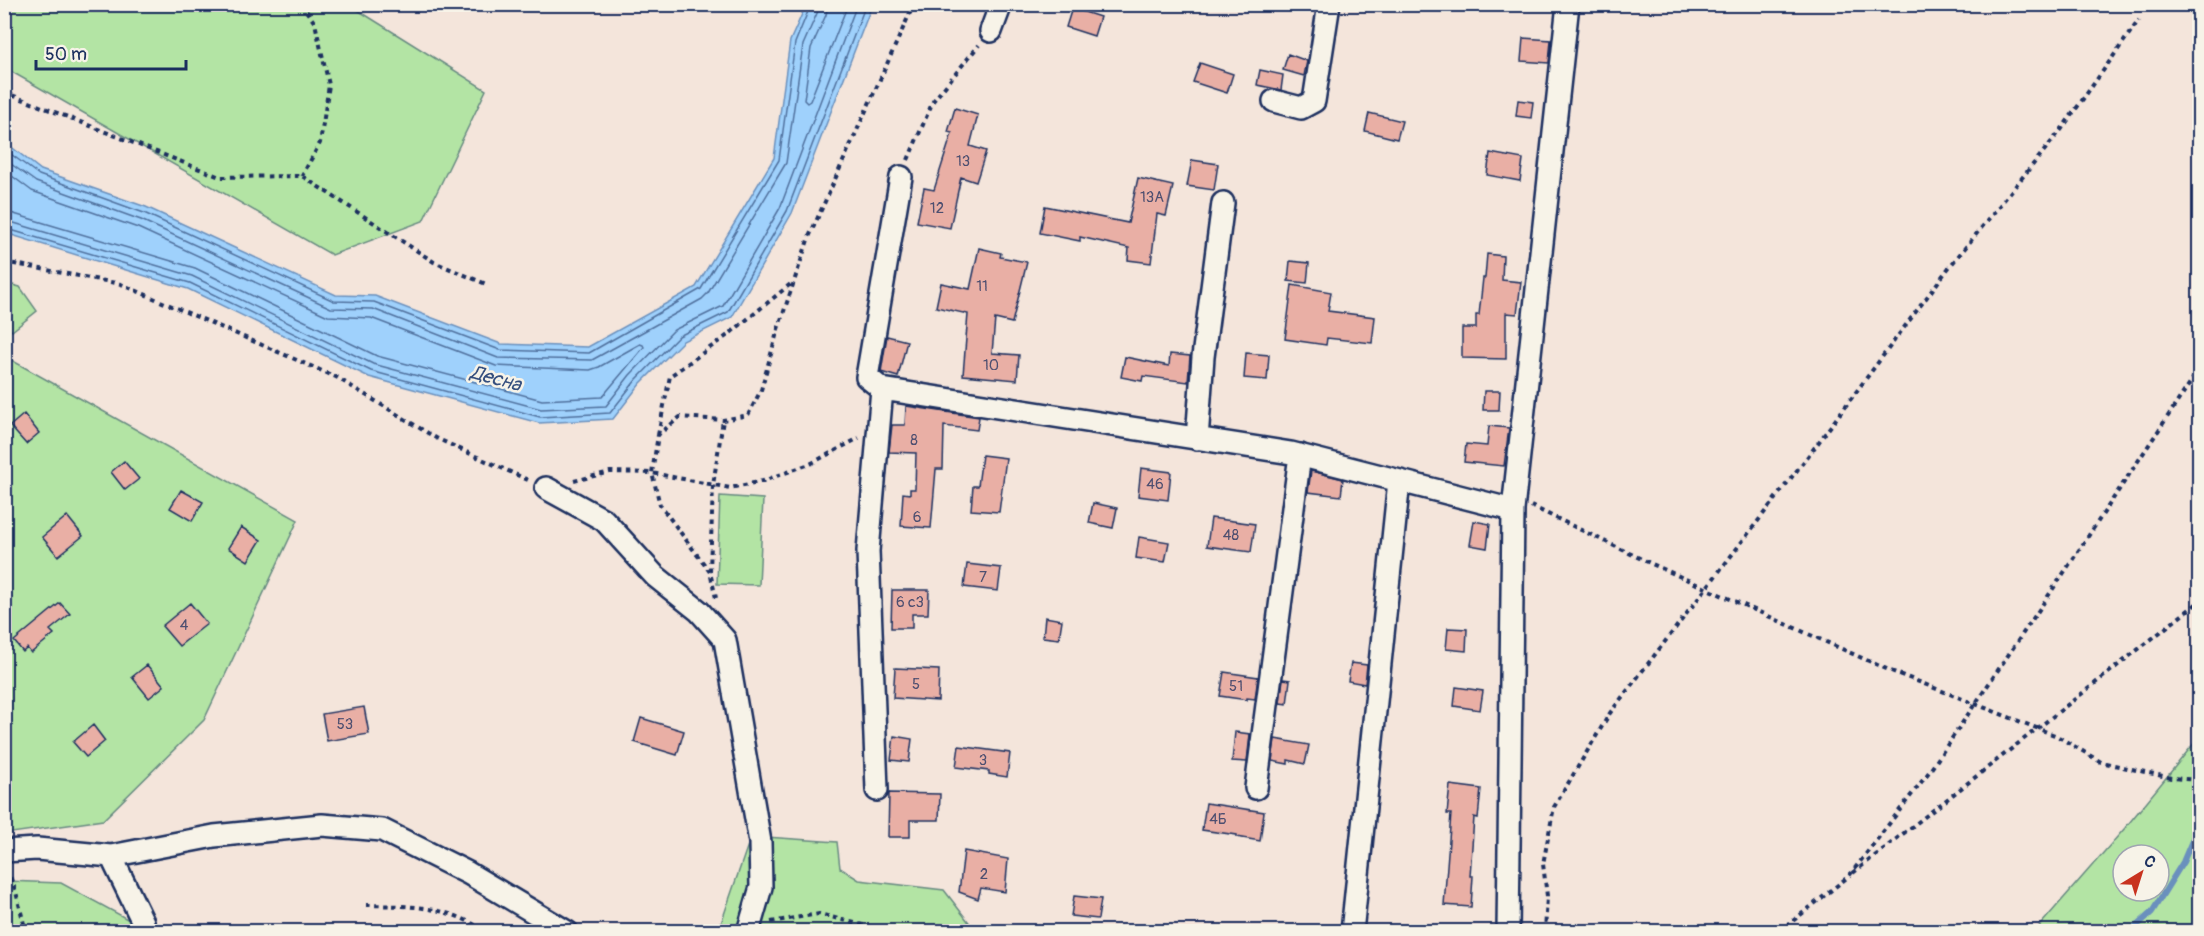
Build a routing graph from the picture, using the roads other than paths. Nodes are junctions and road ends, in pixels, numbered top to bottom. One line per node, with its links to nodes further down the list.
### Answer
1 (1001, 4): 4 (street)
2 (1329, 4): 5 (street)
3 (1568, 4): 13 (street)
4 (991, 31)
5 (1274, 101)
6 (901, 177): 8 (street)
7 (1223, 203): 9 (street)
8 (882, 389): 9 (street); 15 (street)
9 (1197, 439): 10 (street)
10 (1300, 455): 11 (street); 14 (street)
11 (1399, 481): 13 (street); 21 (street)
12 (546, 488): 18 (street)
13 (1513, 510): 22 (street)
14 (1256, 788)
15 (877, 790)
16 (4, 851): 17 (street)
17 (111, 856): 19 (street); 20 (street)
18 (749, 928)
19 (144, 932)
20 (567, 932)
21 (1352, 932)
22 (1508, 932)

